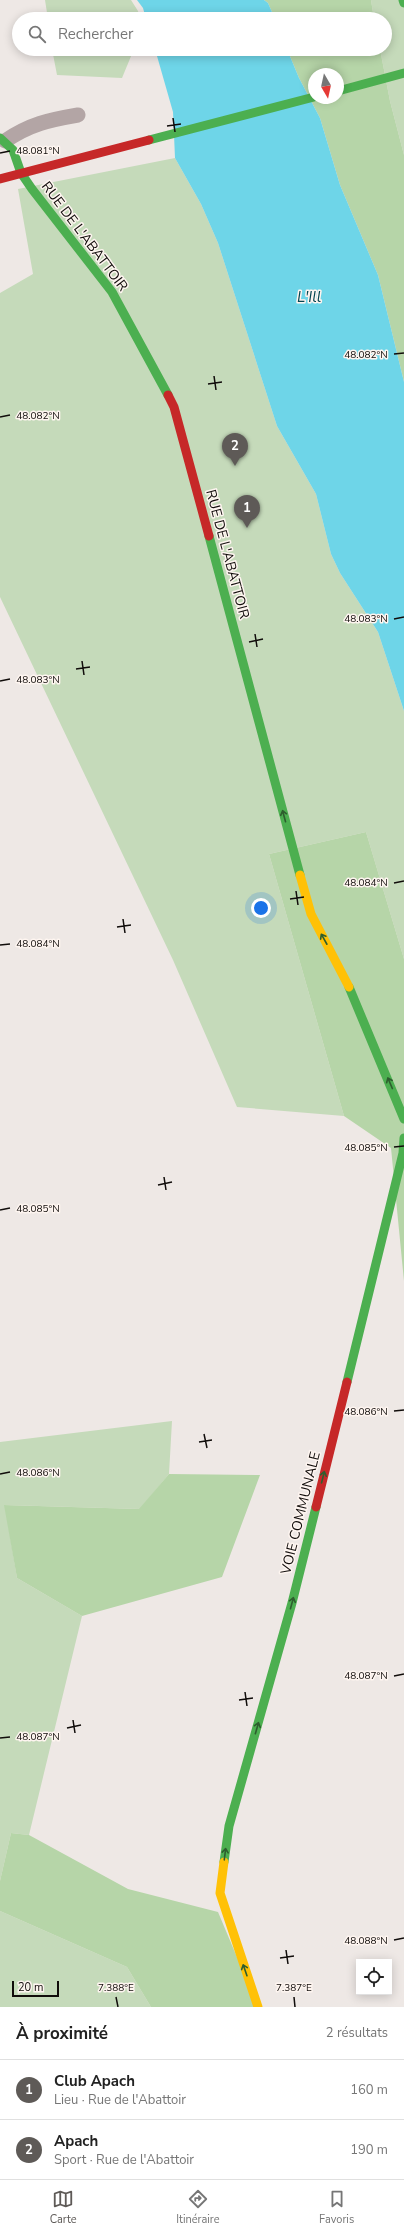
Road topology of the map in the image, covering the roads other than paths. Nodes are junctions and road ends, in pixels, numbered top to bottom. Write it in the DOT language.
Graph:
graph roads {
  1 [pos="403,0"];
  2 [pos="404,3"];
  3 [pos="400,74"];
  4 [pos="344,89"];
  5 [pos="308,99"];
  6 [pos="78,114"];
  7 [pos="3,140"];
  8 [pos="21,173"];
  9 [pos="0,179"];
  10 [pos="404,1119"];
  11 [pos="404,1138"];
  12 [pos="258,2007"];
  1 -- 2 [label="main road"];
  3 -- 4 [label="main road"];
  5 -- 8 [label="main road"];
  6 -- 7 [label="street"];
  7 -- 8 [label="main road, RUE DE L'ABATTOIR"];
  8 -- 9 [label="main road"];
  10 -- 8 [label="main road, RUE DE L'ABATTOIR, one-way"];
  12 -- 11 [label="main road, VOIE COMMUNALE, one-way"];
}
